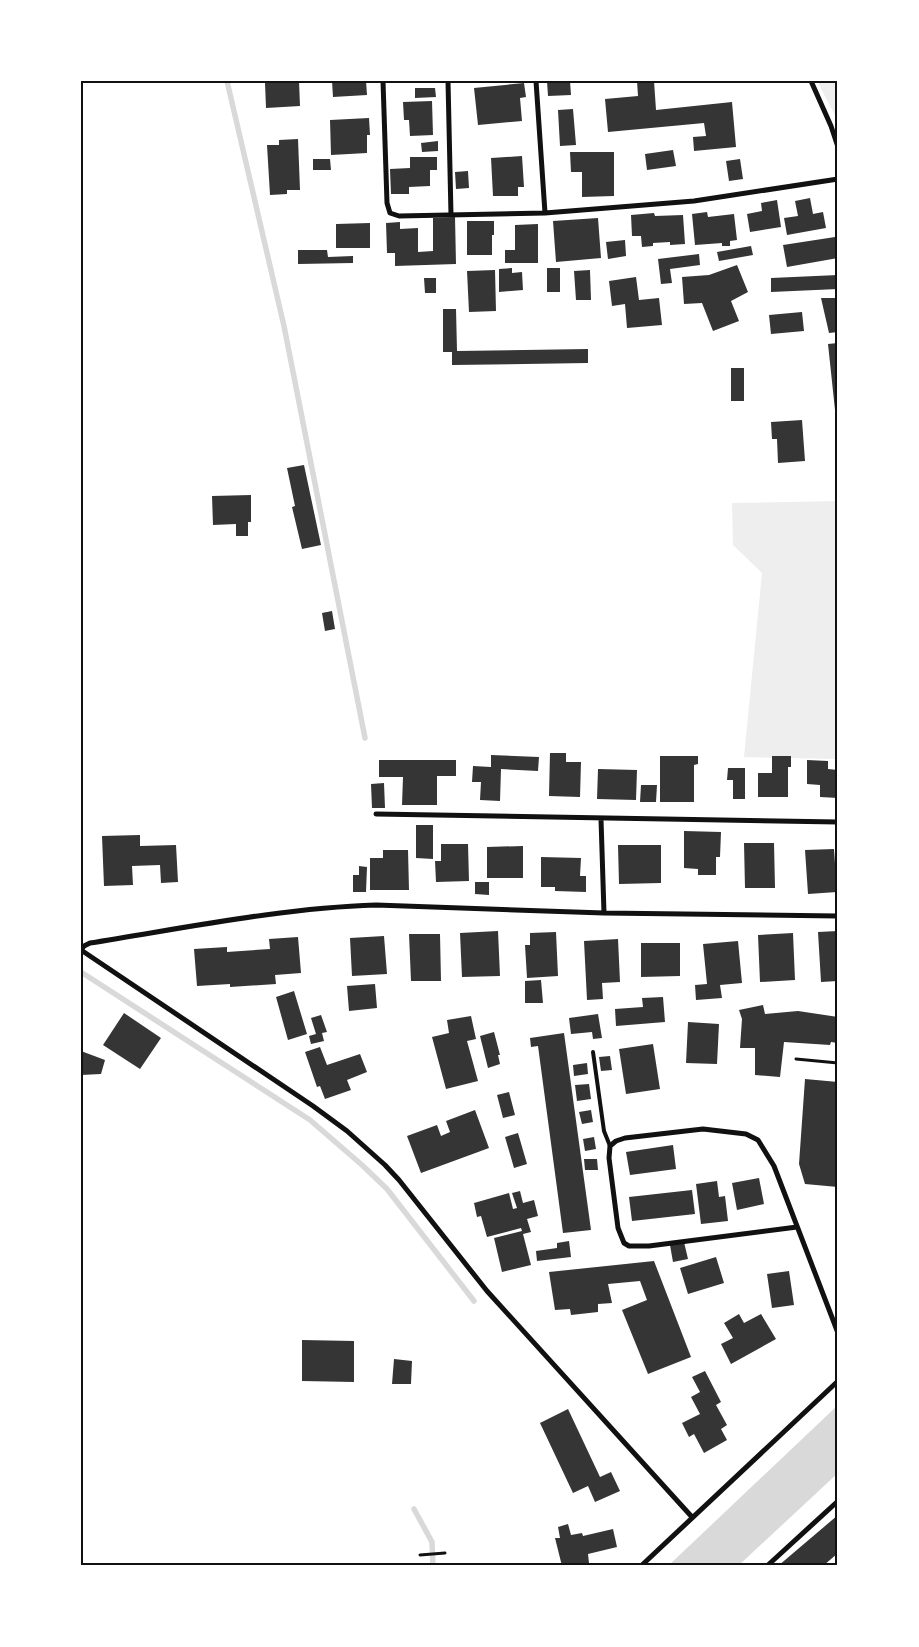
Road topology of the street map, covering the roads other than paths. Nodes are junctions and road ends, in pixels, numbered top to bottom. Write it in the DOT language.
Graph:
graph roads {
  1 [pos="383,81"];
  2 [pos="448,81"];
  3 [pos="536,81"];
  4 [pos="810,81"];
  5 [pos="838,147"];
  6 [pos="838,179"];
  7 [pos="545,213"];
  8 [pos="451,215"];
  9 [pos="376,814"];
  10 [pos="601,819"];
  11 [pos="838,822"];
  12 [pos="604,913"];
  13 [pos="838,916"];
  14 [pos="81,950"];
  15 [pos="593,1052"];
  16 [pos="610,1146"];
  17 [pos="796,1227"];
  18 [pos="838,1332"];
  19 [pos="838,1381"];
  20 [pos="838,1501"];
  21 [pos="692,1517"];
  22 [pos="641,1566"];
  23 [pos="767,1566"];
  1 -- 8 [label="street"];
  2 -- 8 [label="street"];
  3 -- 7 [label="street"];
  4 -- 5 [label="street"];
  6 -- 7 [label="street"];
  7 -- 8 [label="street"];
  9 -- 10 [label="street"];
  10 -- 11 [label="street"];
  10 -- 12 [label="street"];
  12 -- 13 [label="street"];
  12 -- 14 [label="street"];
  14 -- 21 [label="street"];
  15 -- 16 [label="lane"];
  16 -- 17 [label="street"];
  16 -- 17 [label="street"];
  17 -- 18 [label="street"];
  19 -- 21 [label="street"];
  20 -- 23 [label="street"];
  21 -- 22 [label="street"];
}
